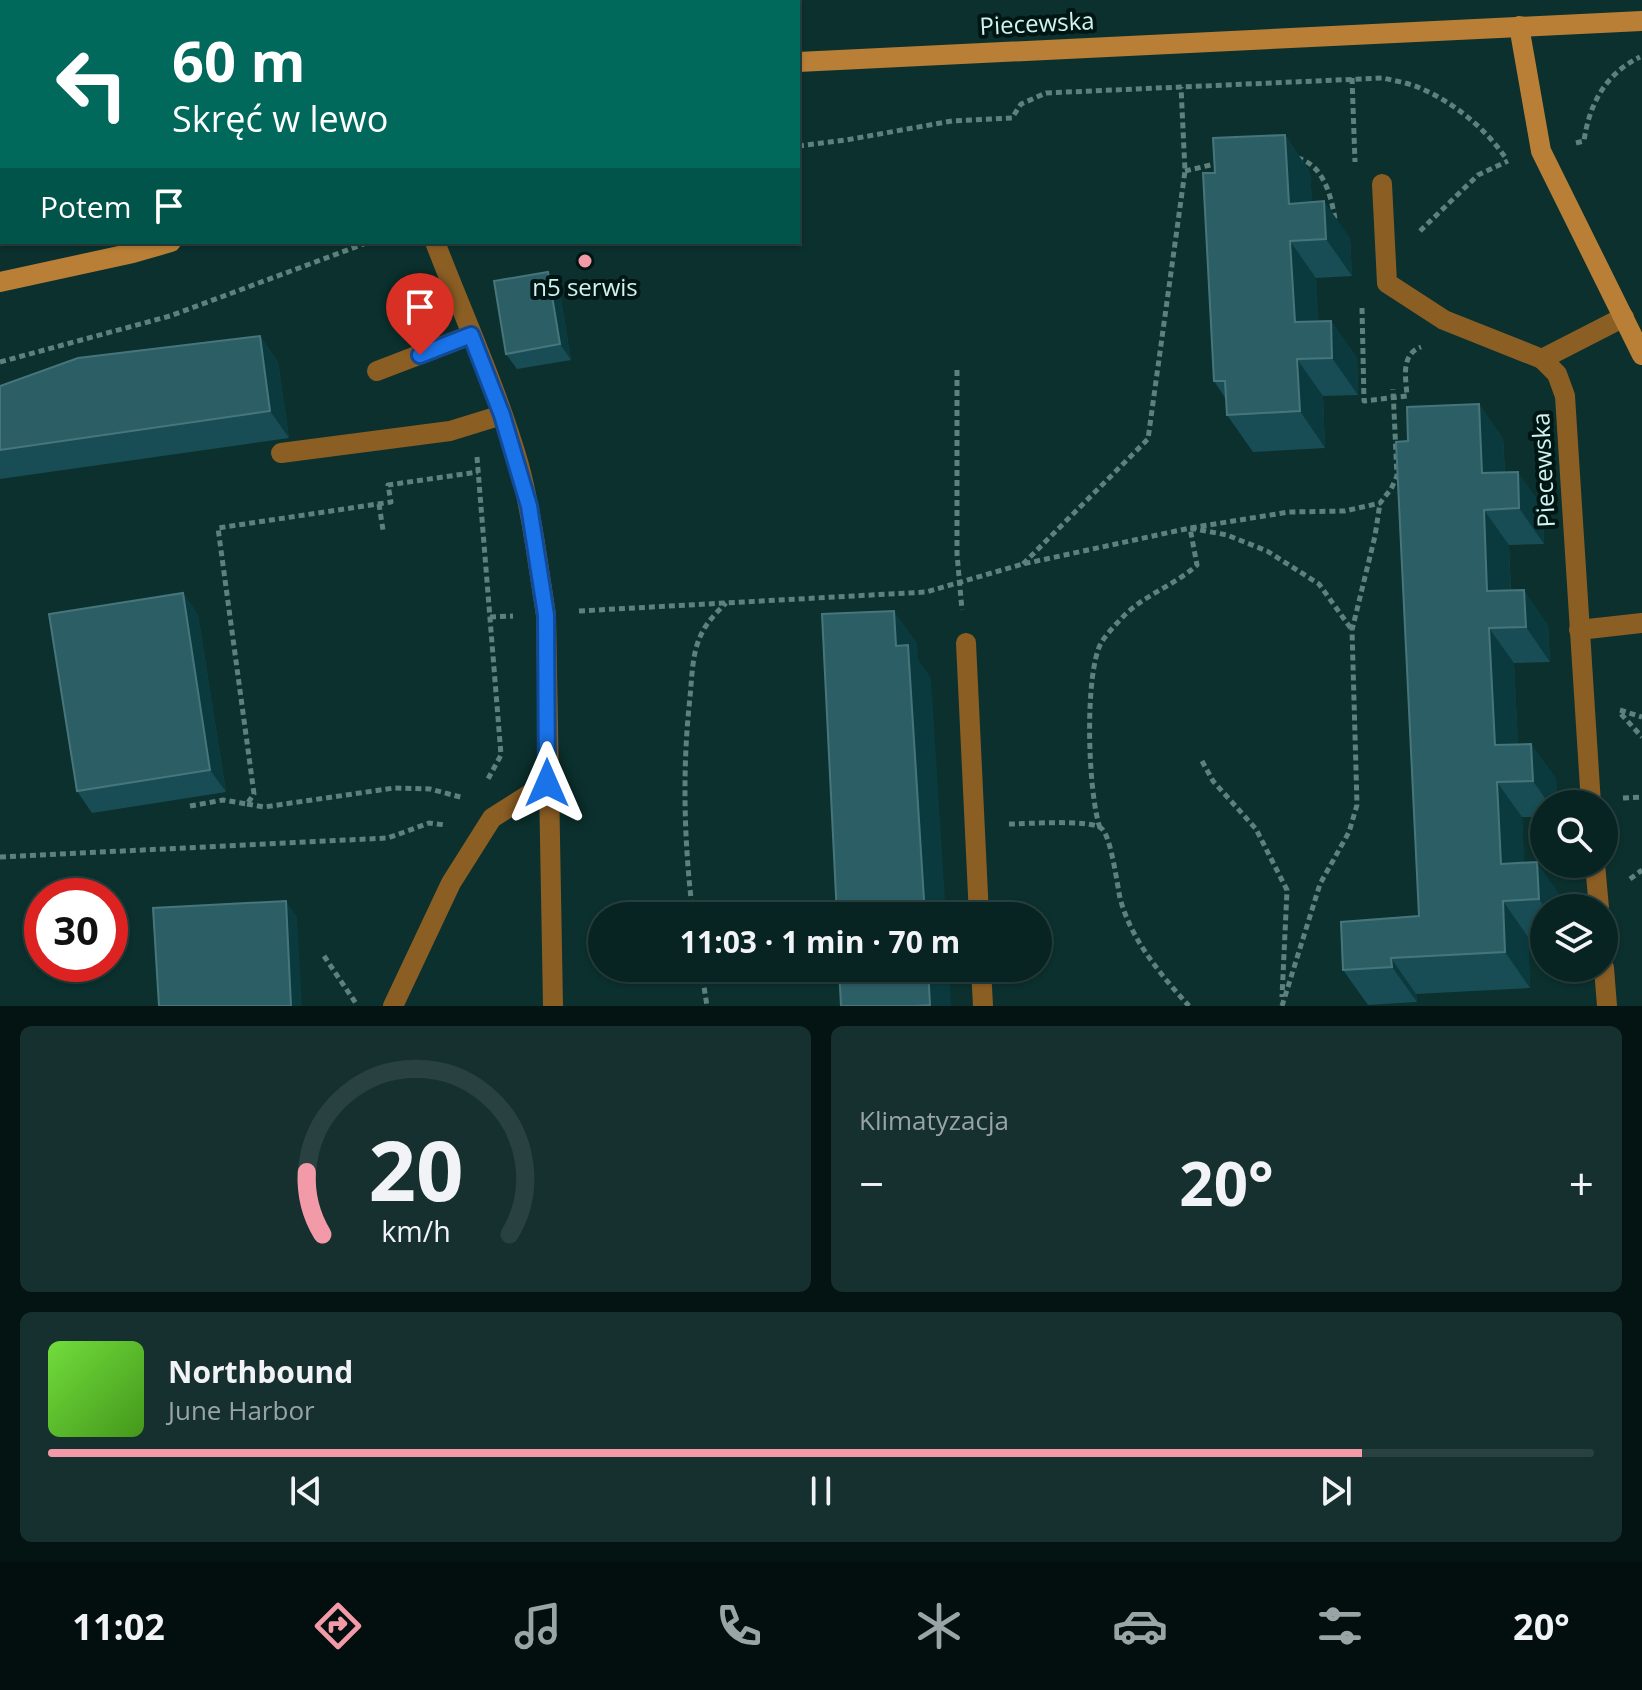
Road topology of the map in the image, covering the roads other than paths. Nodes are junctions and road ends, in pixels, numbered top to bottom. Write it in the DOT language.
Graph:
graph roads {
  1 [pos="1642,21"];
  2 [pos="1519,26"];
  3 [pos="800,62"];
  4 [pos="1382,184"];
  5 [pos="164,244"];
  6 [pos="436,244"];
  7 [pos="0,282"];
  8 [pos="1624,317"];
  9 [pos="471,335"];
  10 [pos="1642,355"];
  11 [pos="1542,359"];
  12 [pos="377,371"];
  13 [pos="502,415"];
  14 [pos="281,453"];
  15 [pos="1642,623"];
  16 [pos="1579,630"];
  17 [pos="966,643"];
  18 [pos="547,783"];
  19 [pos="1590,790"];
  20 [pos="978,902"];
  21 [pos="982,982"];
  22 [pos="1605,982"];
  23 [pos="393,1006"];
  24 [pos="553,1006"];
  25 [pos="983,1006"];
  26 [pos="1607,1006"];
  1 -- 2 [label="street, Piecewska"];
  2 -- 3 [label="street, Piecewska"];
  2 -- 8 [label="street"];
  4 -- 11 [label="street"];
  5 -- 7 [label="street"];
  6 -- 9 [label="street"];
  8 -- 10 [label="street"];
  8 -- 11 [label="street"];
  9 -- 12 [label="street"];
  9 -- 13 [label="street"];
  11 -- 16 [label="street, Piecewska"];
  13 -- 14 [label="street"];
  13 -- 18 [label="street"];
  15 -- 16 [label="street"];
  16 -- 19 [label="street, Piecewska"];
  17 -- 20 [label="street"];
  18 -- 23 [label="street"];
  18 -- 24 [label="street"];
  21 -- 25 [label="street"];
  22 -- 26 [label="street"];
}
